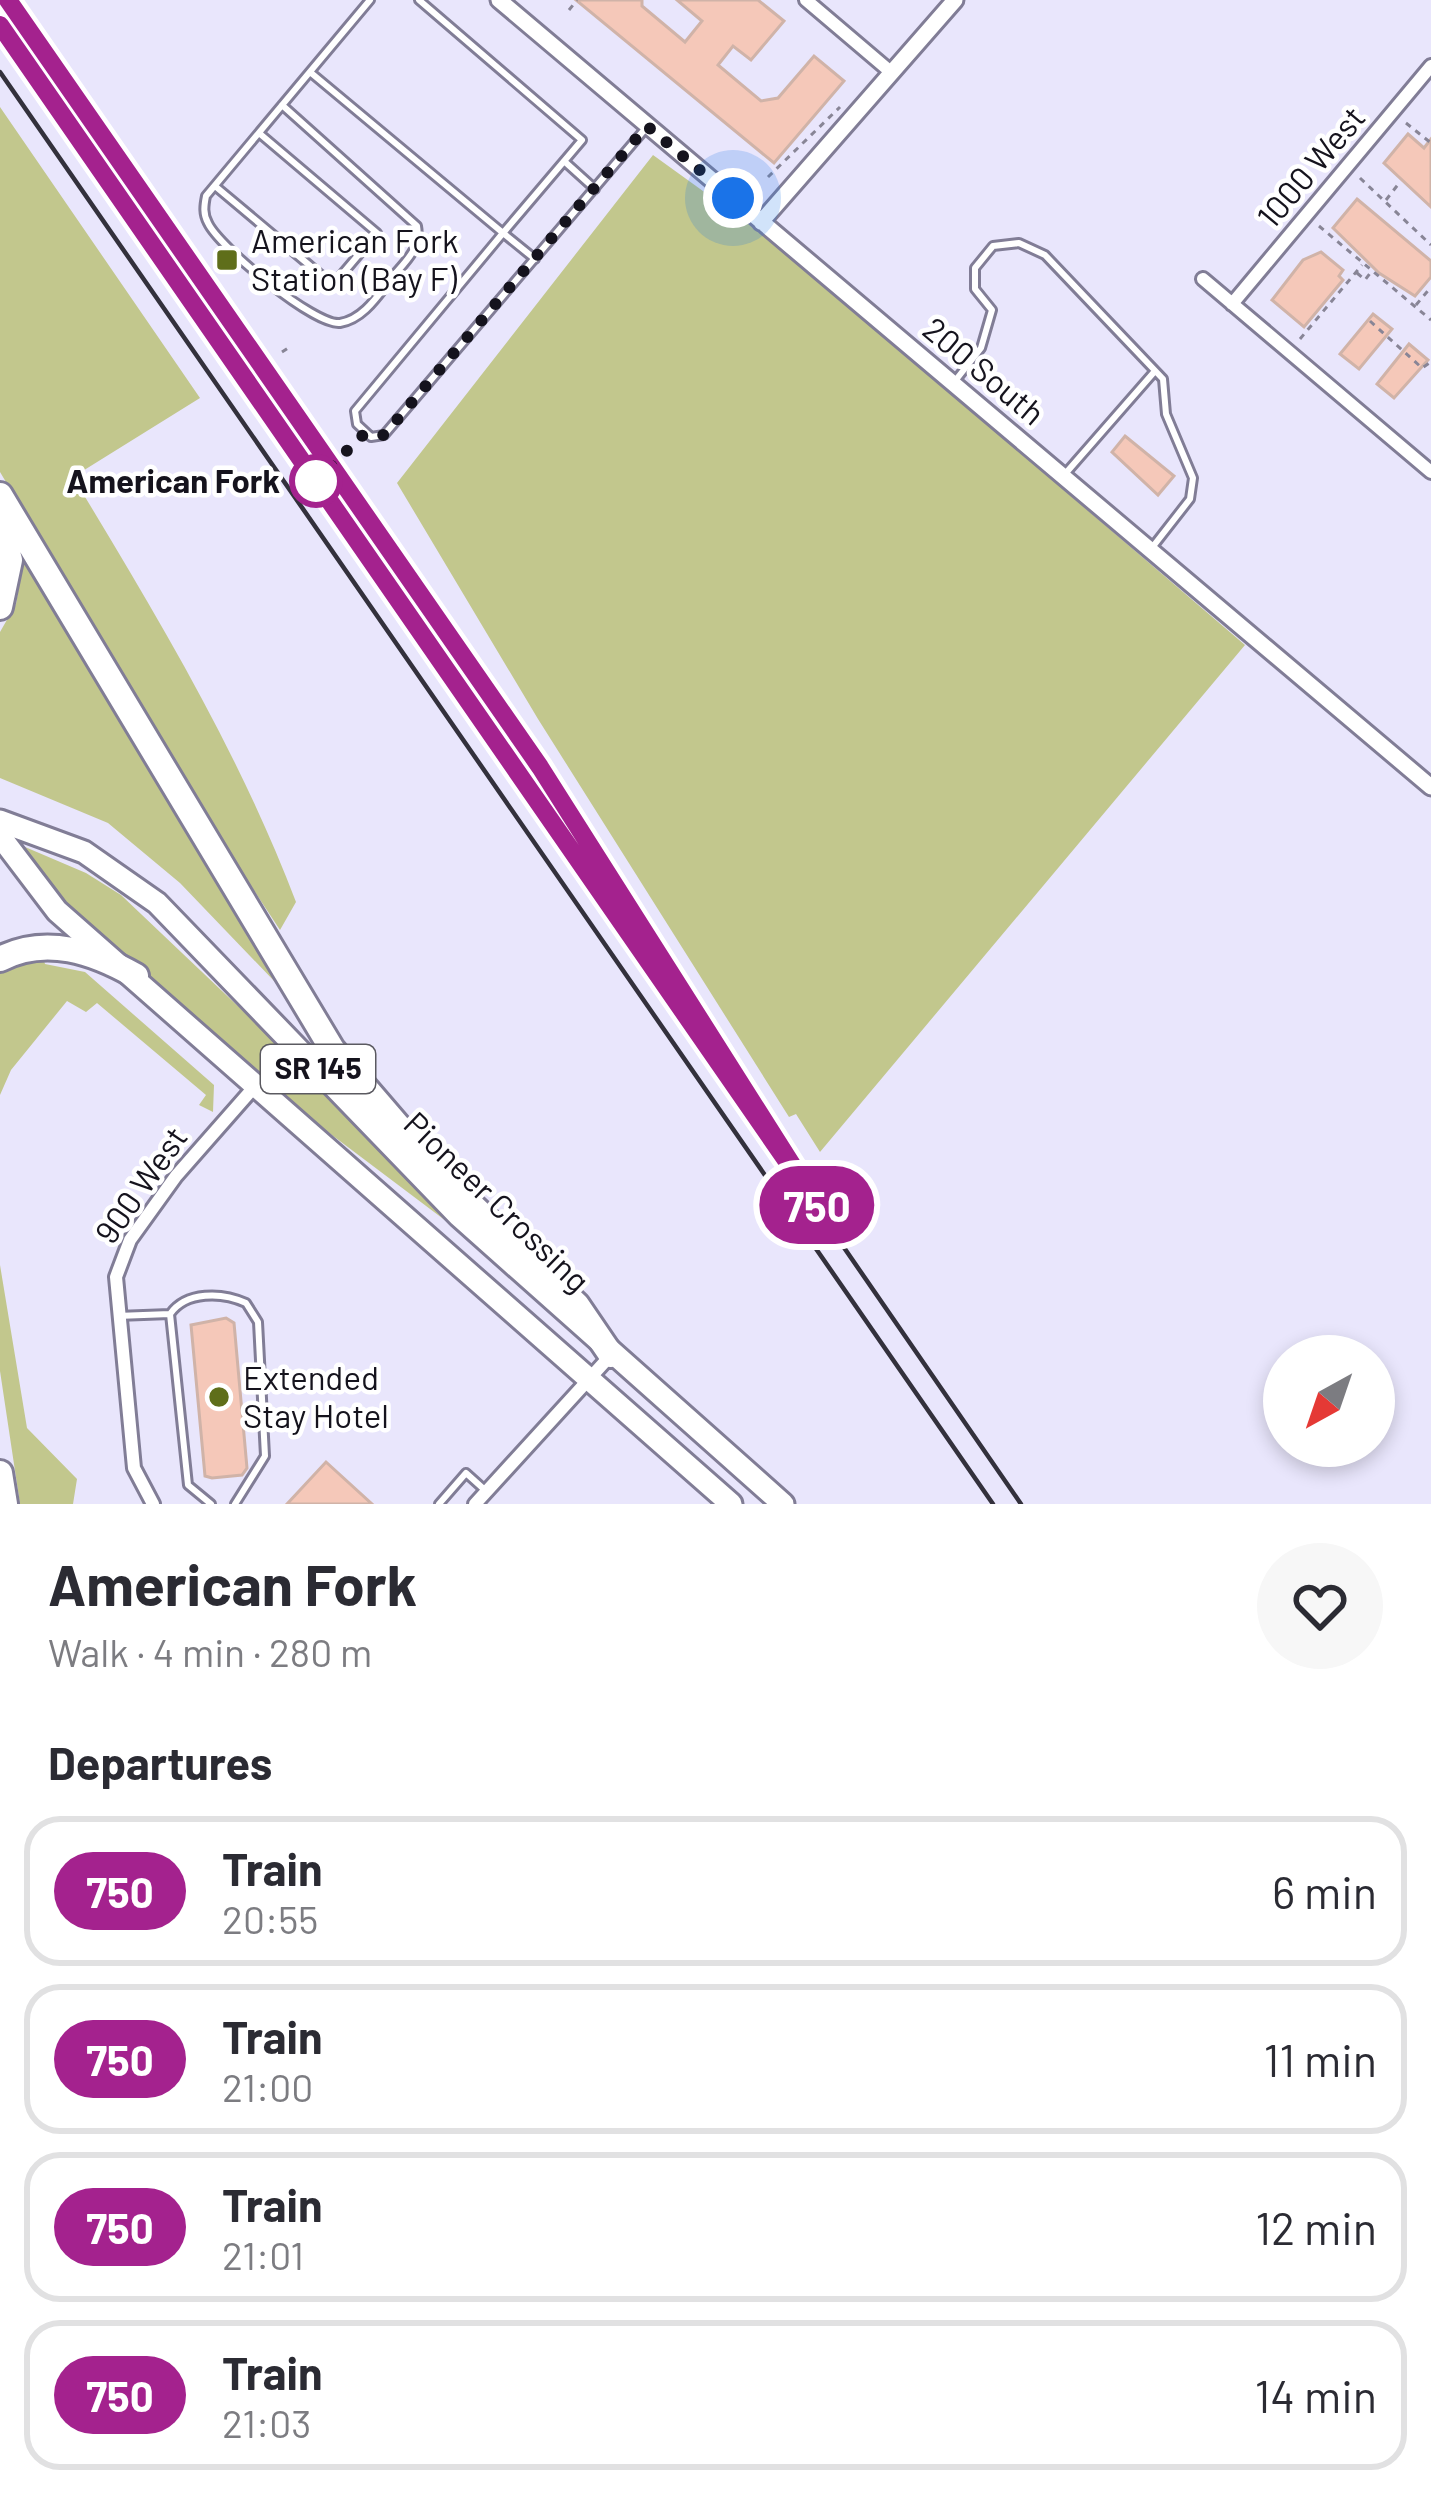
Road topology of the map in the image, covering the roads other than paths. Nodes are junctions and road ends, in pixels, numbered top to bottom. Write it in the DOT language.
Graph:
graph roads {
  1 [pos="370,0"];
  2 [pos="419,0"];
  3 [pos="499,0"];
  4 [pos="955,0"];
  5 [pos="813,2"];
  6 [pos="1431,66"];
  7 [pos="310,72"];
  8 [pos="892,74"];
  9 [pos="282,105"];
  10 [pos="647,126"];
  11 [pos="259,133"];
  12 [pos="564,161"];
  13 [pos="214,187"];
  14 [pos="596,189"];
  15 [pos="761,222"];
  16 [pos="503,233"];
  17 [pos="535,260"];
  18 [pos="1203,279"];
  19 [pos="1232,304"];
  20 [pos="1155,371"];
  21 [pos="953,384"];
  22 [pos="1431,472"];
  23 [pos="1063,477"];
  24 [pos="0,495"];
  25 [pos="0,522"];
  26 [pos="1150,549"];
  27 [pos="0,607"];
  28 [pos="1430,785"];
  29 [pos="0,821"];
  30 [pos="0,836"];
  31 [pos="0,959"];
  32 [pos="136,976"];
  33 [pos="257,1084"];
  34 [pos="170,1314"];
  35 [pos="118,1316"];
  36 [pos="611,1355"];
  37 [pos="589,1380"];
  38 [pos="0,1473"];
  39 [pos="491,1486"];
  40 [pos="5,1504"];
  41 [pos="153,1504"];
  42 [pos="211,1504"];
  43 [pos="235,1504"];
  44 [pos="439,1504"];
  45 [pos="475,1504"];
  46 [pos="731,1504"];
  47 [pos="783,1504"];
  1 -- 7 [label="lane"];
  2 -- 12 [label="lane"];
  3 -- 10 [label="street, 200 South"];
  4 -- 8 [label="street"];
  5 -- 8 [label="street"];
  6 -- 19 [label="street, 1000 West"];
  7 -- 9 [label="lane"];
  7 -- 16 [label="lane"];
  8 -- 15 [label="street"];
  9 -- 11 [label="lane"];
  9 -- 13 [label="lane"];
  10 -- 14 [label="lane"];
  10 -- 15 [label="street, 200 South"];
  11 -- 13 [label="lane"];
  11 -- 13 [label="lane"];
  12 -- 14 [label="lane"];
  12 -- 16 [label="lane"];
  14 -- 17 [label="lane"];
  15 -- 21 [label="street, 200 South"];
  16 -- 17 [label="lane"];
  16 -- 17 [label="lane"];
  18 -- 19 [label="street"];
  19 -- 22 [label="street"];
  20 -- 21 [label="lane"];
  20 -- 23 [label="lane"];
  20 -- 26 [label="lane"];
  21 -- 23 [label="street, 200 South"];
  23 -- 26 [label="street, 200 South"];
  24 -- 36 [label="highway"];
  25 -- 27 [label="highway"];
  26 -- 28 [label="street, 200 South"];
  29 -- 36 [label="highway, Pioneer Crossing / SR 145"];
  30 -- 32 [label="highway, Pioneer Crossing / SR 145"];
  31 -- 32 [label="highway"];
  32 -- 33 [label="highway, Pioneer Crossing / SR 145"];
  33 -- 35 [label="street, 900 West"];
  33 -- 37 [label="highway, Pioneer Crossing / SR 145"];
  34 -- 35 [label="lane"];
  34 -- 42 [label="lane"];
  34 -- 43 [label="lane"];
  35 -- 41 [label="street, 900 West"];
  36 -- 37 [label="street"];
  36 -- 47 [label="highway, Pioneer Crossing / SR 145"];
  37 -- 39 [label="street"];
  37 -- 46 [label="highway, Pioneer Crossing / SR 145"];
  38 -- 40 [label="highway"];
  39 -- 44 [label="lane"];
  39 -- 45 [label="street"];
}
